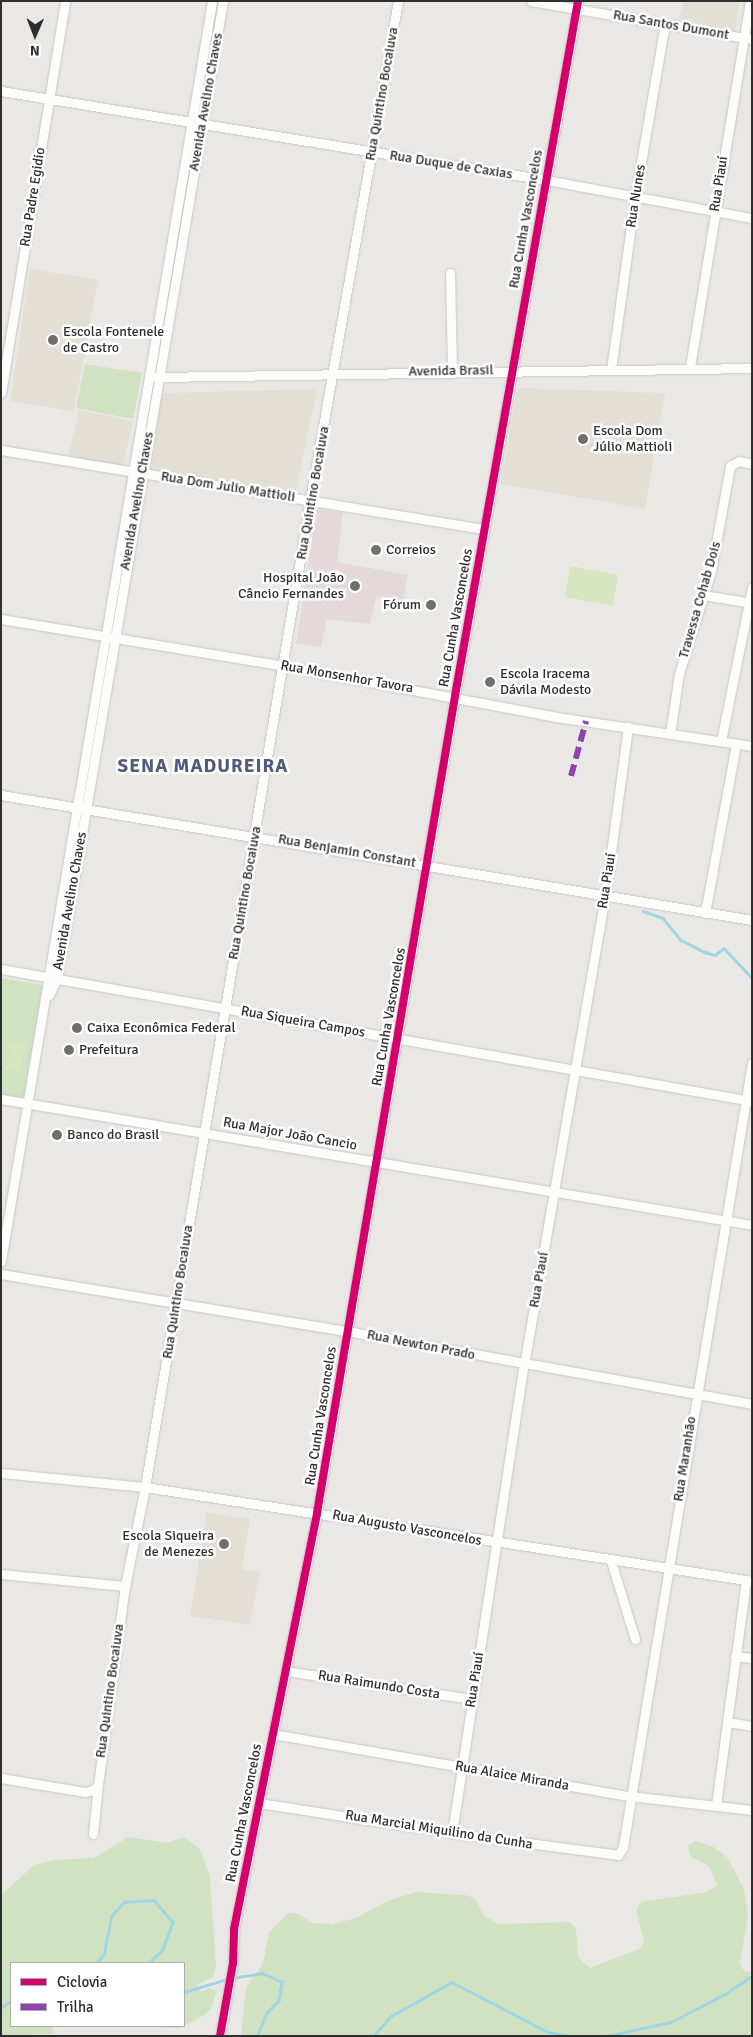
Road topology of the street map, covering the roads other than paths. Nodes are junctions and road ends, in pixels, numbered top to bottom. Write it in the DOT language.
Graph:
graph roads {
  1 [pos="65,1"];
  2 [pos="212,1"];
  3 [pos="223,1"];
  4 [pos="398,1"];
  5 [pos="531,1"];
  6 [pos="750,1"];
  7 [pos="578,5"];
  8 [pos="665,23"];
  9 [pos="748,38"];
  10 [pos="1,91"];
  11 [pos="49,97"];
  12 [pos="197,122"];
  13 [pos="371,152"];
  14 [pos="546,180"];
  15 [pos="635,197"];
  16 [pos="715,212"];
  17 [pos="752,218"];
  18 [pos="450,273"];
  19 [pos="690,367"];
  20 [pos="752,368"];
  21 [pos="611,370"];
  22 [pos="452,371"];
  23 [pos="512,371"];
  24 [pos="334,373"];
  25 [pos="154,377"];
  26 [pos="1,393"];
  27 [pos="1,450"];
  28 [pos="752,464"];
  29 [pos="132,473"];
  30 [pos="142,474"];
  31 [pos="310,500"];
  32 [pos="484,529"];
  33 [pos="752,587"];
  34 [pos="703,595"];
  35 [pos="750,603"];
  36 [pos="1,619"];
  37 [pos="109,638"];
  38 [pos="284,666"];
  39 [pos="455,696"];
  40 [pos="628,727"];
  41 [pos="670,734"];
  42 [pos="721,741"];
  43 [pos="736,744"];
  44 [pos="752,746"];
  45 [pos="1,795"];
  46 [pos="82,806"];
  47 [pos="256,835"];
  48 [pos="427,864"];
  49 [pos="605,897"];
  50 [pos="706,913"];
  51 [pos="752,920"];
  52 [pos="1,969"];
  53 [pos="53,977"];
  54 [pos="224,1007"];
  55 [pos="399,1039"];
  56 [pos="752,1063"];
  57 [pos="573,1069"];
  58 [pos="1,1098"];
  59 [pos="748,1100"];
  60 [pos="29,1103"];
  61 [pos="204,1132"];
  62 [pos="376,1163"];
  63 [pos="554,1191"];
  64 [pos="725,1221"];
  65 [pos="752,1225"];
  66 [pos="1,1261"];
  67 [pos="1,1274"];
  68 [pos="176,1304"];
  69 [pos="347,1331"];
  70 [pos="524,1365"];
  71 [pos="696,1393"];
  72 [pos="752,1404"];
  73 [pos="1,1473"];
  74 [pos="145,1487"];
  75 [pos="317,1513"];
  76 [pos="496,1544"];
  77 [pos="611,1561"];
  78 [pos="667,1569"];
  79 [pos="1,1574"];
  80 [pos="749,1580"];
  81 [pos="125,1586"];
  82 [pos="635,1638"];
  83 [pos="735,1656"];
  84 [pos="752,1658"];
  85 [pos="286,1671"];
  86 [pos="472,1699"];
  87 [pos="728,1722"];
  88 [pos="752,1726"];
  89 [pos="273,1734"];
  90 [pos="461,1767"];
  91 [pos="1,1778"];
  92 [pos="96,1788"];
  93 [pos="629,1796"];
  94 [pos="260,1803"];
  95 [pos="716,1805"];
  96 [pos="752,1810"];
  97 [pos="452,1833"];
  98 [pos="93,1834"];
  99 [pos="618,1855"];
  100 [pos="220,2036"];
  1 -- 11 [label="street, Rua Padre Egidio"];
  2 -- 12 [label="street, Avenida Avelino Chaves"];
  3 -- 12 [label="street, Avenida Avelino Chaves"];
  4 -- 13 [label="street, Rua Quintino Bocaiuva"];
  5 -- 7 [label="street, Rua Santos Dumont"];
  6 -- 9 [label="street, Rua Piauí"];
  7 -- 8 [label="street, Rua Santos Dumont"];
  7 -- 14 [label="street, Rua Cunha Vasconcelos"];
  8 -- 9 [label="street, Rua Santos Dumont"];
  8 -- 15 [label="street, Rua Nunes"];
  9 -- 16 [label="street, Rua Piauí"];
  10 -- 11 [label="street, Rua Duque de Caxias"];
  11 -- 12 [label="street, Rua Duque de Caxias"];
  11 -- 26 [label="street, Rua Padre Egidio"];
  12 -- 13 [label="street, Rua Duque de Caxias"];
  12 -- 25 [label="street, Avenida Avelino Chaves"];
  13 -- 14 [label="street, Rua Duque de Caxias"];
  13 -- 24 [label="street, Rua Quintino Bocaiuva"];
  14 -- 15 [label="street, Rua Duque de Caxias"];
  14 -- 23 [label="street, Rua Cunha Vasconcelos"];
  15 -- 16 [label="street, Rua Duque de Caxias"];
  15 -- 21 [label="street, Rua Nunes"];
  16 -- 17 [label="street, Rua Duque de Caxias"];
  16 -- 19 [label="street, Rua Piauí"];
  18 -- 22 [label="street"];
  19 -- 20 [label="street, Avenida Brasil"];
  19 -- 21 [label="street, Avenida Brasil"];
  21 -- 23 [label="street, Avenida Brasil"];
  22 -- 23 [label="street, Avenida Brasil"];
  22 -- 24 [label="street, Avenida Brasil"];
  23 -- 32 [label="street, Rua Cunha Vasconcelos"];
  24 -- 25 [label="street, Avenida Brasil"];
  24 -- 31 [label="street, Rua Quintino Bocaiuva"];
  25 -- 29 [label="street, Avenida Avelino Chaves"];
  25 -- 30 [label="street, Avenida Avelino Chaves"];
  27 -- 29 [label="street, Rua Dom Julio Mattioli"];
  28 -- 34 [label="street, Travessa Cohab Dois"];
  29 -- 30 [label="street, Rua Dom Julio Mattioli"];
  29 -- 37 [label="street, Avenida Avelino Chaves"];
  30 -- 31 [label="street, Rua Dom Julio Mattioli"];
  30 -- 37 [label="street, Avenida Avelino Chaves"];
  31 -- 32 [label="street, Rua Dom Julio Mattioli"];
  31 -- 38 [label="street, Rua Quintino Bocaiuva"];
  32 -- 39 [label="street, Rua Cunha Vasconcelos"];
  33 -- 35 [label="street"];
  34 -- 35 [label="street"];
  34 -- 41 [label="street, Travessa Cohab Dois"];
  35 -- 42 [label="street"];
  36 -- 37 [label="street, Rua Monsenhor Tavora"];
  37 -- 38 [label="street, Rua Monsenhor Tavora"];
  37 -- 46 [label="street, Avenida Avelino Chaves"];
  38 -- 39 [label="street, Rua Monsenhor Tavora"];
  38 -- 47 [label="street, Rua Quintino Bocaiuva"];
  39 -- 40 [label="street, Rua Monsenhor Tavora"];
  39 -- 48 [label="street, Rua Cunha Vasconcelos"];
  40 -- 41 [label="street, Rua Monsenhor Tavora"];
  40 -- 49 [label="street, Rua Piauí"];
  41 -- 42 [label="street, Rua Monsenhor Tavora"];
  42 -- 43 [label="street, Rua Monsenhor Tavora"];
  43 -- 44 [label="street, Rua Monsenhor Tavora"];
  43 -- 50 [label="street"];
  45 -- 46 [label="street, Rua Benjamin Constant"];
  46 -- 47 [label="street, Rua Benjamin Constant"];
  46 -- 53 [label="street, Avenida Avelino Chaves"];
  47 -- 48 [label="street, Rua Benjamin Constant"];
  47 -- 54 [label="street, Rua Quintino Bocaiuva"];
  48 -- 49 [label="street, Rua Benjamin Constant"];
  48 -- 55 [label="street, Rua Cunha Vasconcelos"];
  49 -- 50 [label="street, Rua Benjamin Constant"];
  49 -- 57 [label="street, Rua Piauí"];
  50 -- 51 [label="street, Rua Benjamin Constant"];
  52 -- 53 [label="street, Rua Siqueira Campos"];
  53 -- 54 [label="street, Rua Siqueira Campos"];
  53 -- 60 [label="street, Avenida Avelino Chaves"];
  54 -- 55 [label="street, Rua Siqueira Campos"];
  54 -- 61 [label="street, Rua Quintino Bocaiuva"];
  55 -- 57 [label="street, Rua Siqueira Campos"];
  55 -- 62 [label="street, Rua Cunha Vasconcelos"];
  56 -- 59 [label="street, Rua Maranhão"];
  57 -- 59 [label="street, Rua Siqueira Campos"];
  57 -- 63 [label="street, Rua Piauí"];
  58 -- 60 [label="street, Rua Major João Cancio"];
  59 -- 64 [label="street, Rua Maranhão"];
  60 -- 61 [label="street, Rua Major João Cancio"];
  60 -- 66 [label="street, Avenida Avelino Chaves"];
  61 -- 62 [label="street, Rua Major João Cancio"];
  61 -- 68 [label="street, Rua Quintino Bocaiuva"];
  62 -- 63 [label="street, Rua Major João Cancio"];
  62 -- 69 [label="street, Rua Cunha Vasconcelos"];
  63 -- 64 [label="street, Rua Major João Cancio"];
  63 -- 70 [label="street, Rua Piauí"];
  64 -- 65 [label="street, Rua Major João Cancio"];
  64 -- 71 [label="street, Rua Maranhão"];
  67 -- 68 [label="street, Rua Newton Prado"];
  68 -- 69 [label="street, Rua Newton Prado"];
  68 -- 74 [label="street, Rua Quintino Bocaiuva"];
  69 -- 70 [label="street, Rua Newton Prado"];
  69 -- 75 [label="street, Rua Cunha Vasconcelos"];
  70 -- 71 [label="street, Rua Newton Prado"];
  70 -- 76 [label="street, Rua Piauí"];
  71 -- 72 [label="street, Rua Newton Prado"];
  71 -- 78 [label="street, Rua Maranhão"];
  73 -- 74 [label="street, Rua Augusto Vasconcelos"];
  74 -- 75 [label="street, Rua Augusto Vasconcelos"];
  74 -- 81 [label="street, Rua Quintino Bocaiuva"];
  75 -- 76 [label="street, Rua Augusto Vasconcelos"];
  75 -- 85 [label="street, Rua Cunha Vasconcelos"];
  76 -- 77 [label="street, Rua Augusto Vasconcelos"];
  76 -- 86 [label="street, Rua Piauí"];
  77 -- 78 [label="street, Rua Augusto Vasconcelos"];
  77 -- 82 [label="street"];
  78 -- 80 [label="street, Rua Augusto Vasconcelos"];
  78 -- 93 [label="street, Rua Maranhão"];
  79 -- 81 [label="street"];
  80 -- 83 [label="street"];
  81 -- 92 [label="street, Rua Quintino Bocaiuva"];
  83 -- 84 [label="street"];
  83 -- 87 [label="street"];
  85 -- 86 [label="street, Rua Raimundo Costa"];
  85 -- 89 [label="street, Rua Cunha Vasconcelos"];
  86 -- 90 [label="street, Rua Piauí"];
  87 -- 88 [label="street"];
  87 -- 95 [label="street"];
  89 -- 90 [label="street, Rua Alaice Miranda"];
  89 -- 94 [label="street, Rua Cunha Vasconcelos"];
  90 -- 93 [label="street, Rua Alaice Miranda"];
  90 -- 97 [label="street, Rua Piauí"];
  91 -- 92 [label="street"];
  92 -- 98 [label="street, Rua Quintino Bocaiuva"];
  93 -- 95 [label="street, Rua Alaice Miranda"];
  93 -- 99 [label="street, Rua Maranhão"];
  94 -- 97 [label="street, Rua Marcial Miquilino da Cunha"];
  94 -- 100 [label="street, Rua Cunha Vasconcelos"];
  95 -- 96 [label="street, Rua Alaice Miranda"];
  97 -- 99 [label="street, Rua Marcial Miquilino da Cunha"];
}
